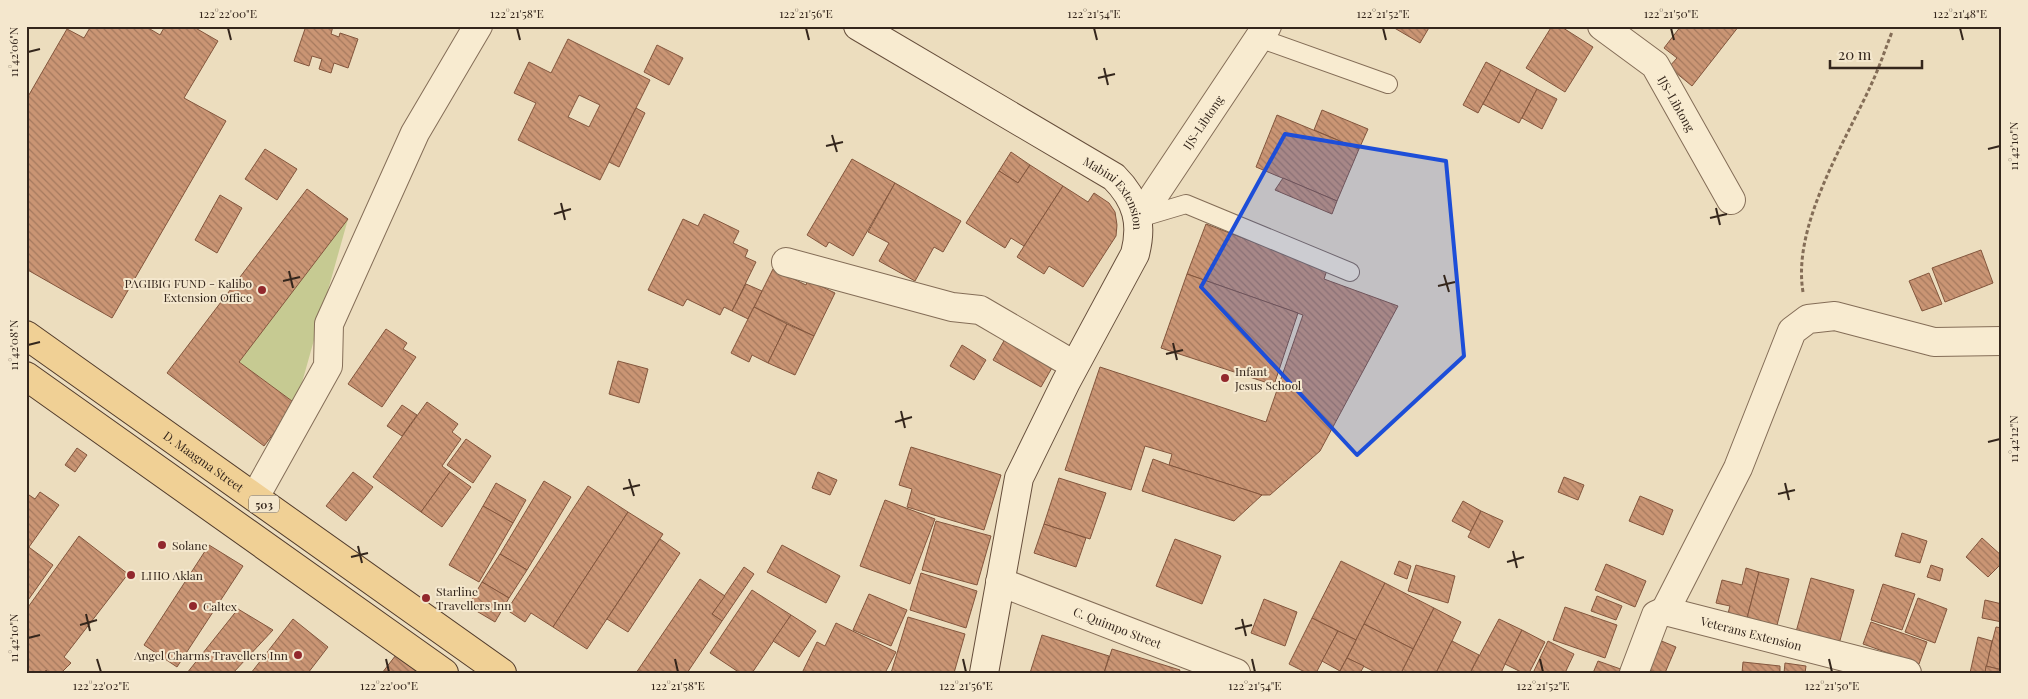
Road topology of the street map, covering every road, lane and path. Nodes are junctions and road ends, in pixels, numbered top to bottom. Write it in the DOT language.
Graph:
graph roads {
  1 [pos="478,26"];
  2 [pos="858,26"];
  3 [pos="1602,26"];
  4 [pos="1263,32"];
  5 [pos="1892,32"];
  6 [pos="1388,84"];
  7 [pos="1731,200"];
  8 [pos="1139,218"];
  9 [pos="786,262"];
  10 [pos="1350,272"];
  11 [pos="1808,319"];
  12 [pos="26,335"];
  13 [pos="2002,341"];
  14 [pos="1074,365"];
  15 [pos="26,376"];
  16 [pos="255,497"];
  17 [pos="1000,582"];
  18 [pos="1665,611"];
  19 [pos="444,673"];
  20 [pos="502,673"];
  21 [pos="984,673"];
  22 [pos="1236,673"];
  23 [pos="1634,673"];
  24 [pos="1907,673"];
  1 -- 16 [label="street"];
  2 -- 8 [label="street, Mabini Extension"];
  3 -- 7 [label="street, IJS-Libtong"];
  4 -- 6 [label="lane"];
  4 -- 8 [label="street, IJS-Libtong"];
  5 -- 11 [label="path"];
  8 -- 10 [label="lane"];
  8 -- 14 [label="street, Mabini Extension"];
  9 -- 14 [label="street"];
  11 -- 13 [label="street"];
  11 -- 18 [label="street"];
  12 -- 16 [label="main road, D. Maagma Street / 503"];
  14 -- 17 [label="street, Mabini Extension"];
  15 -- 19 [label="main road, 503"];
  16 -- 20 [label="main road, D. Maagma Street / 503"];
  17 -- 21 [label="street, Mabini Extension"];
  17 -- 22 [label="street, C. Quimpo Street"];
  18 -- 23 [label="street"];
  18 -- 24 [label="street, Veterans Extension"];
}
